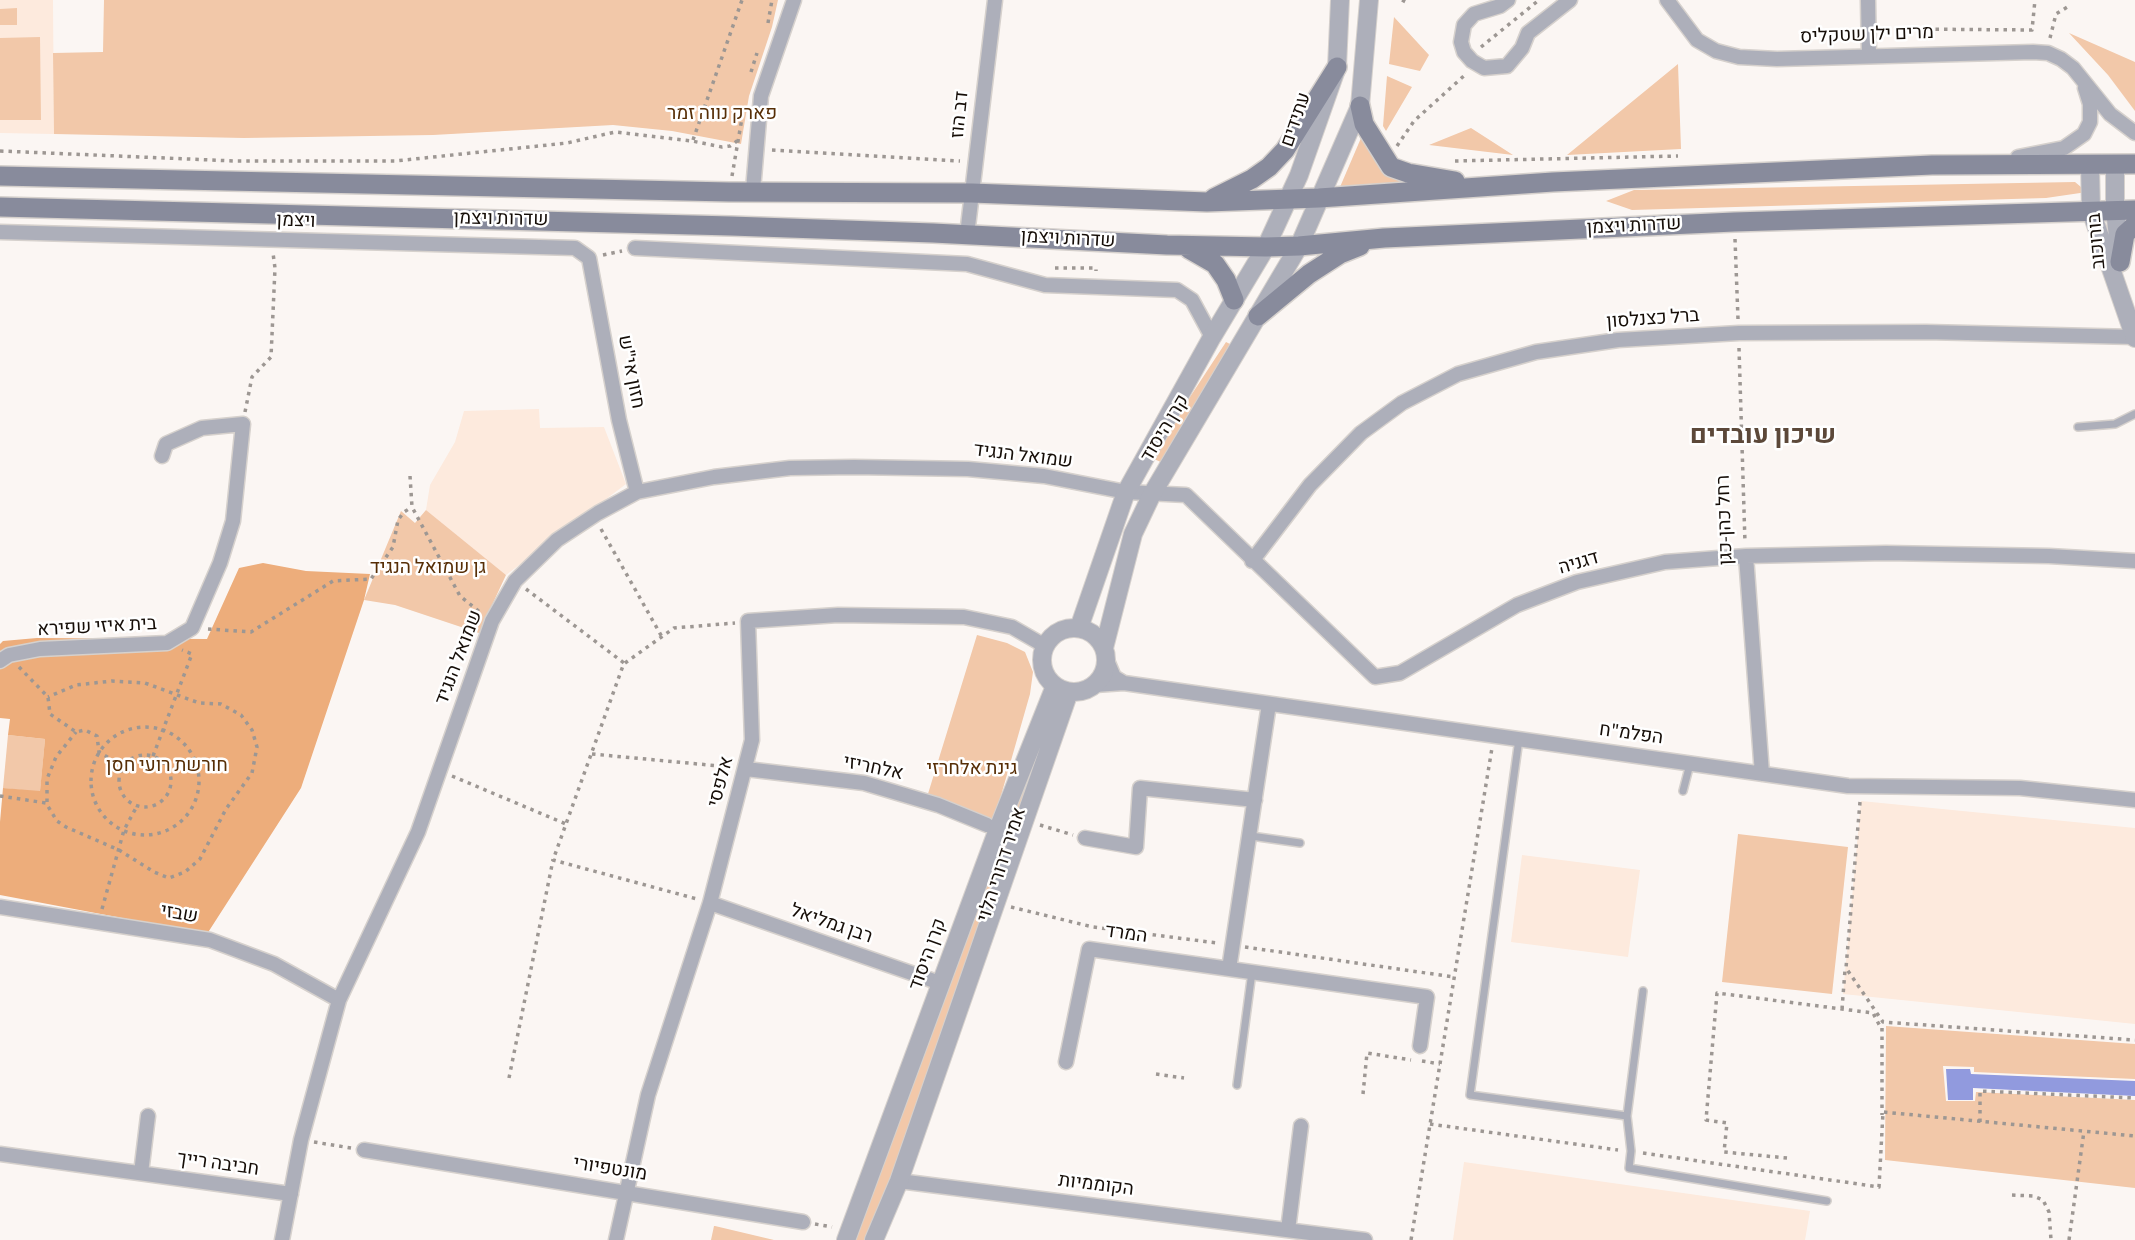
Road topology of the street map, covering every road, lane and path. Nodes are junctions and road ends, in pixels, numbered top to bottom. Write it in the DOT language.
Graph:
graph roads {
  1 [pos="742,0"];
  2 [pos="794,0"];
  3 [pos="995,0"];
  4 [pos="1340,0"];
  5 [pos="1370,0"];
  6 [pos="1508,0"];
  7 [pos="1539,0"];
  8 [pos="1570,0"];
  9 [pos="1667,0"];
  10 [pos="1868,0"];
  11 [pos="2035,0"];
  12 [pos="2069,6"];
  13 [pos="2049,44"];
  14 [pos="1907,54"];
  15 [pos="1869,55"];
  16 [pos="1468,57"];
  17 [pos="1337,67"];
  18 [pos="2082,80"];
  19 [pos="1360,106"];
  20 [pos="2135,133"];
  21 [pos="692,141"];
  22 [pos="737,141"];
  23 [pos="756,149"];
  24 [pos="0,151"];
  25 [pos="975,162"];
  26 [pos="1963,164"];
  27 [pos="2090,164"];
  28 [pos="2125,164"];
  29 [pos="0,176"];
  30 [pos="1487,187"];
  31 [pos="753,190"];
  32 [pos="972,193"];
  33 [pos="1287,198"];
  34 [pos="1319,198"];
  35 [pos="1207,202"];
  36 [pos="0,207"];
  37 [pos="2115,210"];
  38 [pos="2135,210"];
  39 [pos="2091,211"];
  40 [pos="1734,222"];
  41 [pos="2135,225"];
  42 [pos="0,232"];
  43 [pos="967,235"];
  44 [pos="1384,238"];
  45 [pos="271,240"];
  46 [pos="1167,245"];
  47 [pos="1299,246"];
  48 [pos="1266,247"];
  49 [pos="635,248"];
  50 [pos="589,258"];
  51 [pos="2120,262"];
  52 [pos="1234,300"];
  53 [pos="2126,313"];
  54 [pos="1258,316"];
  55 [pos="1739,334"];
  56 [pos="1212,337"];
  57 [pos="2135,337"];
  58 [pos="2135,414"];
  59 [pos="243,424"];
  60 [pos="2078,427"];
  61 [pos="163,457"];
  62 [pos="410,476"];
  63 [pos="637,492"];
  64 [pos="1126,492"];
  65 [pos="1152,494"];
  66 [pos="412,507"];
  67 [pos="594,515"];
  68 [pos="1746,556"];
  69 [pos="1252,561"];
  70 [pos="2135,561"];
  71 [pos="515,581"];
  72 [pos="492,621"];
  73 [pos="748,621"];
  74 [pos="192,628"];
  75 [pos="1079,628"];
  76 [pos="662,637"];
  77 [pos="167,643"];
  78 [pos="1045,646"];
  79 [pos="1105,653"];
  80 [pos="0,661"];
  81 [pos="624,663"];
  82 [pos="1124,683"];
  83 [pos="34,684"];
  84 [pos="1095,685"];
  85 [pos="1062,689"];
  86 [pos="178,695"];
  87 [pos="48,697"];
  88 [pos="1269,704"];
  89 [pos="163,731"];
  90 [pos="76,732"];
  91 [pos="1493,735"];
  92 [pos="1519,739"];
  93 [pos="99,752"];
  94 [pos="592,754"];
  95 [pos="153,756"];
  96 [pos="1690,763"];
  97 [pos="124,767"];
  98 [pos="746,769"];
  99 [pos="439,771"];
  100 [pos="1762,774"];
  101 [pos="1861,786"];
  102 [pos="1683,790"];
  103 [pos="0,796"];
  104 [pos="1255,800"];
  105 [pos="2135,800"];
  106 [pos="47,803"];
  107 [pos="137,806"];
  108 [pos="1023,821"];
  109 [pos="566,824"];
  110 [pos="987,825"];
  111 [pos="124,830"];
  112 [pos="1251,836"];
  113 [pos="1085,838"];
  114 [pos="1300,843"];
  115 [pos="119,850"];
  116 [pos="553,860"];
  117 [pos="709,903"];
  118 [pos="995,905"];
  119 [pos="0,907"];
  120 [pos="98,922"];
  121 [pos="1233,945"];
  122 [pos="1846,968"];
  123 [pos="1229,969"];
  124 [pos="1252,972"];
  125 [pos="1454,977"];
  126 [pos="940,984"];
  127 [pos="1643,991"];
  128 [pos="339,1000"];
  129 [pos="1842,1009"];
  130 [pos="1883,1022"];
  131 [pos="1882,1030"];
  132 [pos="2135,1040"];
  133 [pos="1420,1046"];
  134 [pos="1066,1062"];
  135 [pos="1440,1064"];
  136 [pos="1156,1074"];
  137 [pos="509,1078"];
  138 [pos="1184,1078"];
  139 [pos="1237,1085"];
  140 [pos="1363,1094"];
  141 [pos="2135,1098"];
  142 [pos="148,1116"];
  143 [pos="1627,1116"];
  144 [pos="1882,1119"];
  145 [pos="1980,1122"];
  146 [pos="1430,1124"];
  147 [pos="1301,1126"];
  148 [pos="2084,1131"];
  149 [pos="2135,1136"];
  150 [pos="301,1140"];
  151 [pos="364,1150"];
  152 [pos="1631,1151"];
  153 [pos="0,1154"];
  154 [pos="1787,1158"];
  155 [pos="141,1173"];
  156 [pos="899,1181"];
  157 [pos="626,1192"];
  158 [pos="291,1194"];
  159 [pos="2012,1195"];
  160 [pos="1827,1201"];
  161 [pos="803,1222"];
  162 [pos="1288,1230"];
  163 [pos="848,1235"];
  164 [pos="282,1240"];
  165 [pos="616,1240"];
  166 [pos="874,1240"];
  167 [pos="1365,1240"];
  168 [pos="1411,1240"];
  169 [pos="2051,1240"];
  170 [pos="2070,1240"];
  1 -- 21 [label="path"];
  2 -- 23 [label="street"];
  3 -- 25 [label="street, דב הוז"];
  4 -- 17 [label="street, עתידים"];
  5 -- 19 [label="street"];
  6 -- 16 [label="street"];
  7 -- 16 [label="path"];
  8 -- 16 [label="street"];
  9 -- 15 [label="street, מרים ילן שטקליס"];
  10 -- 15 [label="street"];
  11 -- 14 [label="path"];
  12 -- 13 [label="path"];
  14 -- 15 [label="street, מרים ילן שטקליס"];
  14 -- 18 [label="street, מרים ילן שטקליס"];
  17 -- 33 [label="street, עתידים"];
  17 -- 35 [label="main road"];
  18 -- 20 [label="street, מרים ילן שטקליס"];
  18 -- 26 [label="street"];
  19 -- 30 [label="main road"];
  19 -- 34 [label="street"];
  21 -- 22 [label="path"];
  21 -- 24 [label="path"];
  23 -- 25 [label="path"];
  23 -- 31 [label="street"];
  25 -- 32 [label="street, דב הוז"];
  26 -- 27 [label="main road, שדרות ויצמן"];
  26 -- 30 [label="main road, שדרות ויצמן"];
  27 -- 28 [label="main road, שדרות ויצמן"];
  27 -- 39 [label="street, בורוכוב"];
  28 -- 37 [label="street, בורוכוב"];
  29 -- 31 [label="main road, שדרות ויצמן"];
  30 -- 34 [label="main road, שדרות ויצמן"];
  31 -- 32 [label="main road, שדרות ויצמן"];
  32 -- 35 [label="main road, שדרות ויצמן"];
  32 -- 43 [label="street, דב הוז"];
  33 -- 34 [label="main road, שדרות ויצמן"];
  33 -- 35 [label="main road, שדרות ויצמן"];
  33 -- 48 [label="street, עתידים"];
  34 -- 47 [label="street"];
  36 -- 43 [label="main road, שדרות ויצמן"];
  37 -- 38 [label="main road, שדרות ויצמן"];
  37 -- 39 [label="main road, שדרות ויצמן"];
  37 -- 51 [label="street, בורוכוב"];
  39 -- 40 [label="main road, שדרות ויצמן"];
  39 -- 53 [label="street, בורוכוב"];
  40 -- 44 [label="main road, שדרות ויצמן"];
  40 -- 55 [label="path, רחל כהן-כגן"];
  41 -- 51 [label="main road"];
  42 -- 45 [label="street, ויצמן"];
  43 -- 46 [label="main road, שדרות ויצמן"];
  44 -- 47 [label="main road, שדרות ויצמן"];
  44 -- 54 [label="main road"];
  45 -- 50 [label="street, ויצמן"];
  45 -- 59 [label="path"];
  46 -- 48 [label="main road, שדרות ויצמן"];
  46 -- 52 [label="main road"];
  47 -- 48 [label="main road, שדרות ויצמן"];
  47 -- 54 [label="street, קרן היסוד"];
  48 -- 52 [label="street, קרן היסוד"];
  49 -- 50 [label="path"];
  49 -- 56 [label="street"];
  50 -- 63 [label="street, חזון אי\"ש"];
  51 -- 53 [label="street, בורוכוב"];
  52 -- 56 [label="street, קרן היסוד"];
  53 -- 57 [label="street, בורוכוב"];
  54 -- 65 [label="street, קרן היסוד"];
  55 -- 57 [label="street, ברל כצנלסון"];
  55 -- 68 [label="path, רחל כהן-כגן"];
  55 -- 69 [label="street, ברל כצנלסון"];
  56 -- 64 [label="street, קרן היסוד"];
  58 -- 60 [label="lane"];
  59 -- 61 [label="street"];
  59 -- 74 [label="street"];
  62 -- 66 [label="path"];
  63 -- 64 [label="street, שמואל הנגיד"];
  63 -- 67 [label="street, שמואל הנגיד"];
  64 -- 65 [label="street, דגניה"];
  64 -- 75 [label="street, קרן היסוד"];
  65 -- 69 [label="street, דגניה"];
  65 -- 79 [label="street, קרן היסוד"];
  66 -- 72 [label="path"];
  66 -- 74 [label="path"];
  67 -- 71 [label="street, שמואל הנגיד"];
  67 -- 76 [label="path"];
  68 -- 69 [label="street, דגניה"];
  68 -- 70 [label="street, דגניה"];
  68 -- 100 [label="street, רחל כהן-כגן"];
  71 -- 72 [label="street, שמואל הנגיד"];
  71 -- 81 [label="path"];
  72 -- 99 [label="street, שמואל הנגיד"];
  73 -- 76 [label="path"];
  73 -- 78 [label="street"];
  73 -- 98 [label="street, אלפסי"];
  74 -- 77 [label="street, בית איזי שפירא"];
  75 -- 78 [label="street"];
  75 -- 79 [label="street"];
  76 -- 81 [label="path"];
  77 -- 80 [label="street, בית איזי שפירא"];
  77 -- 86 [label="path"];
  78 -- 85 [label="street"];
  79 -- 82 [label="street"];
  79 -- 84 [label="street"];
  81 -- 94 [label="path"];
  82 -- 84 [label="street, הפלמ\"ח"];
  82 -- 88 [label="street, הפלמ\"ח"];
  83 -- 87 [label="path"];
  84 -- 85 [label="street"];
  85 -- 108 [label="street"];
  85 -- 126 [label="street, קרן היסוד"];
  86 -- 87 [label="path"];
  86 -- 89 [label="path"];
  86 -- 115 [label="path"];
  87 -- 90 [label="path"];
  88 -- 91 [label="street, הפלמ\"ח"];
  88 -- 104 [label="street"];
  89 -- 93 [label="path"];
  89 -- 95 [label="path"];
  89 -- 111 [label="path"];
  90 -- 93 [label="path"];
  90 -- 106 [label="path"];
  91 -- 92 [label="street, הפלמ\"ח"];
  91 -- 125 [label="path"];
  92 -- 96 [label="street, הפלמ\"ח"];
  92 -- 143 [label="lane"];
  93 -- 97 [label="path"];
  93 -- 111 [label="path"];
  94 -- 98 [label="path"];
  94 -- 109 [label="path"];
  95 -- 97 [label="path"];
  95 -- 107 [label="path"];
  96 -- 100 [label="street, הפלמ\"ח"];
  96 -- 102 [label="lane"];
  97 -- 107 [label="path"];
  98 -- 110 [label="street, אלחריזי"];
  98 -- 117 [label="street, אלפסי"];
  99 -- 109 [label="path"];
  99 -- 128 [label="street, שמואל הנגיד"];
  100 -- 101 [label="street, הפלמ\"ח"];
  101 -- 105 [label="street, הפלמ\"ח"];
  101 -- 122 [label="path"];
  103 -- 106 [label="path"];
  104 -- 112 [label="street"];
  104 -- 113 [label="street"];
  106 -- 115 [label="path"];
  107 -- 111 [label="path"];
  108 -- 113 [label="path"];
  108 -- 118 [label="street"];
  109 -- 116 [label="path"];
  111 -- 115 [label="path"];
  112 -- 114 [label="lane"];
  112 -- 121 [label="street"];
  115 -- 120 [label="path"];
  116 -- 117 [label="path"];
  116 -- 137 [label="path"];
  117 -- 126 [label="street, רבן גמליאל"];
  117 -- 157 [label="street, אלפסי"];
  118 -- 121 [label="path"];
  118 -- 156 [label="street"];
  119 -- 120 [label="street, שבזי"];
  120 -- 128 [label="street, שבזי"];
  121 -- 123 [label="street"];
  121 -- 125 [label="path"];
  122 -- 129 [label="path"];
  122 -- 130 [label="path"];
  123 -- 124 [label="street, המרד"];
  123 -- 134 [label="street, המרד"];
  124 -- 133 [label="street, המרד"];
  124 -- 139 [label="lane"];
  125 -- 135 [label="path"];
  126 -- 163 [label="street, קרן היסוד"];
  127 -- 143 [label="lane"];
  128 -- 150 [label="street, שמואל הנגיד"];
  129 -- 131 [label="path"];
  129 -- 154 [label="path"];
  130 -- 131 [label="path"];
  130 -- 132 [label="path"];
  131 -- 144 [label="path"];
  135 -- 140 [label="path"];
  135 -- 146 [label="path"];
  136 -- 138 [label="path"];
  141 -- 145 [label="path"];
  142 -- 155 [label="street"];
  143 -- 152 [label="lane"];
  144 -- 145 [label="path"];
  144 -- 152 [label="path"];
  145 -- 148 [label="path"];
  146 -- 152 [label="path"];
  146 -- 168 [label="path"];
  147 -- 162 [label="street"];
  148 -- 149 [label="path"];
  148 -- 170 [label="path"];
  150 -- 151 [label="path"];
  150 -- 158 [label="street, שמואל הנגיד"];
  151 -- 157 [label="street, מונטפיורי"];
  152 -- 160 [label="lane"];
  153 -- 155 [label="street, חביבה רייך"];
  155 -- 158 [label="street, חביבה רייך"];
  156 -- 162 [label="street, הקוממיות"];
  156 -- 166 [label="street"];
  157 -- 161 [label="street, מונטפיורי"];
  157 -- 165 [label="street, אלפסי"];
  158 -- 164 [label="street, שמואל הנגיד"];
  159 -- 169 [label="path"];
  161 -- 163 [label="path"];
  162 -- 167 [label="street, הקוממיות"];
}
